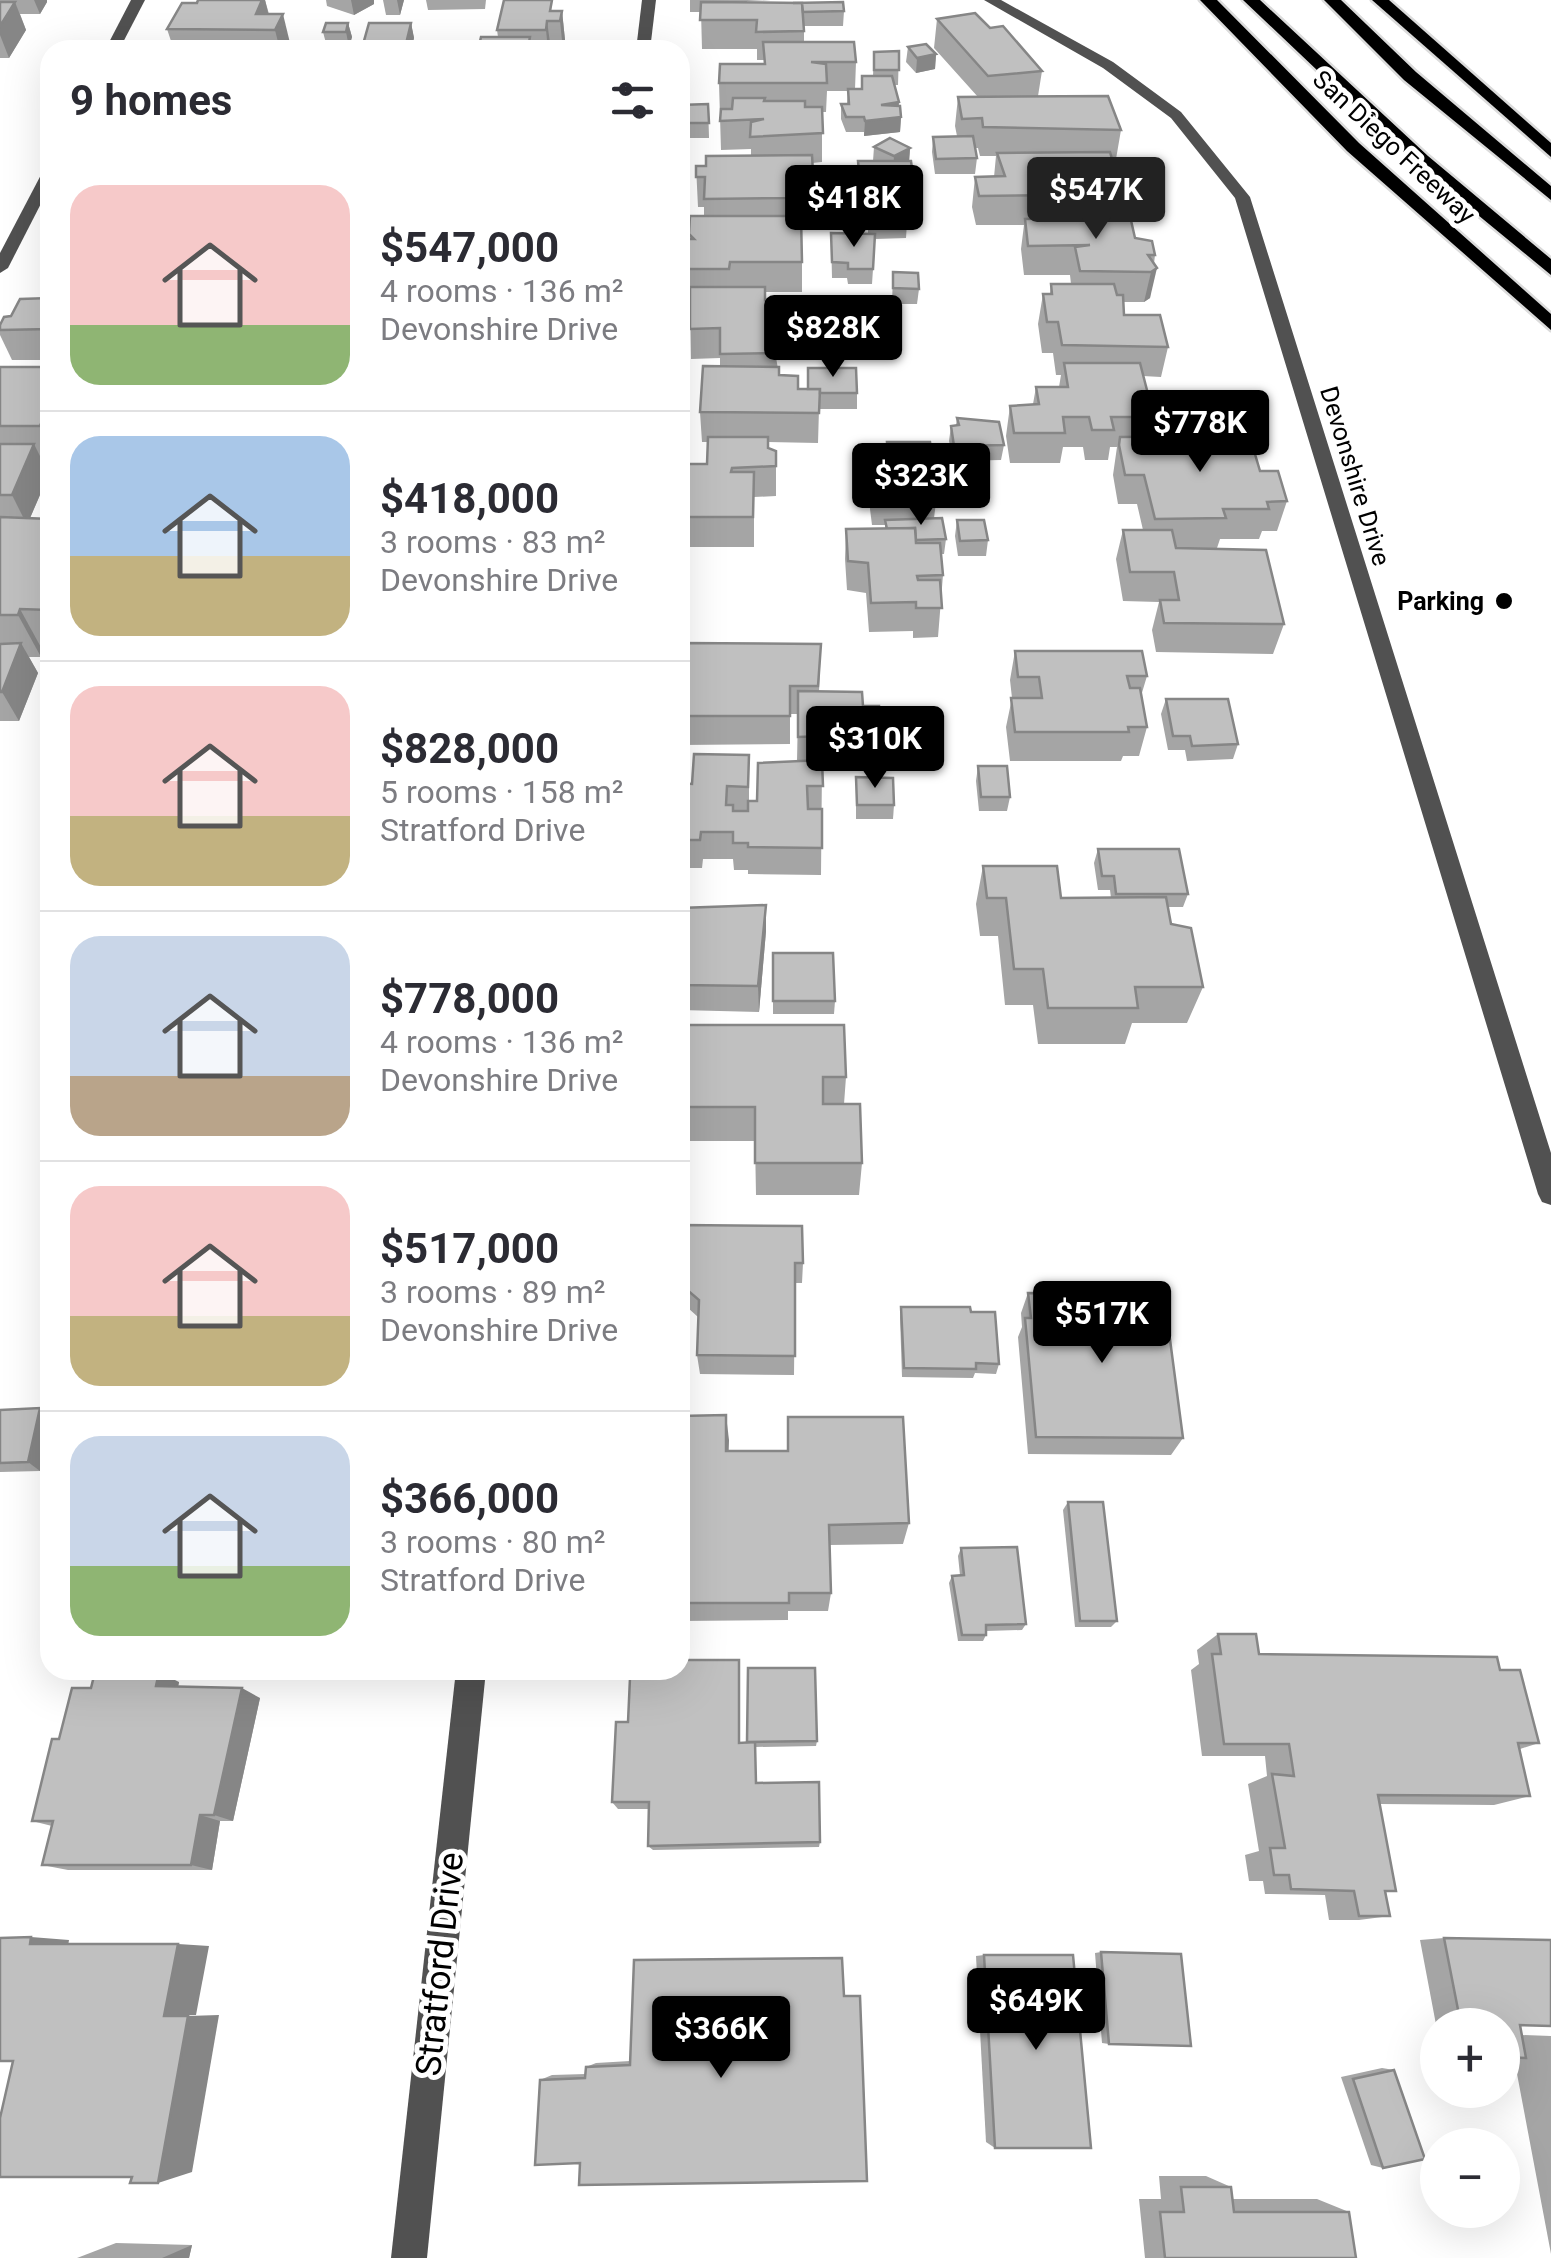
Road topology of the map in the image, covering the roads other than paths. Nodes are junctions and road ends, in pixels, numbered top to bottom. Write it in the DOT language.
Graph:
graph roads {
  1 [pos="138,0"];
  2 [pos="648,0"];
  3 [pos="991,0"];
  4 [pos="1208,0"];
  5 [pos="1251,0"];
  6 [pos="1332,0"];
  7 [pos="1380,0"];
  8 [pos="117,40"];
  9 [pos="644,40"];
  10 [pos="1551,152"];
  11 [pos="40,190"];
  12 [pos="1551,194"];
  13 [pos="0,268"];
  14 [pos="1551,269"];
  15 [pos="1551,324"];
  16 [pos="1551,1194"];
  17 [pos="470,1680"];
  18 [pos="409,2258"];
  1 -- 8 [label="street"];
  2 -- 9 [label="street"];
  3 -- 16 [label="street, Devonshire Drive"];
  4 -- 15 [label="highway, San Diego Freeway"];
  5 -- 14 [label="highway"];
  6 -- 12 [label="highway"];
  7 -- 10 [label="highway"];
  11 -- 13 [label="street"];
  17 -- 18 [label="street, Stratford Drive"];
}
